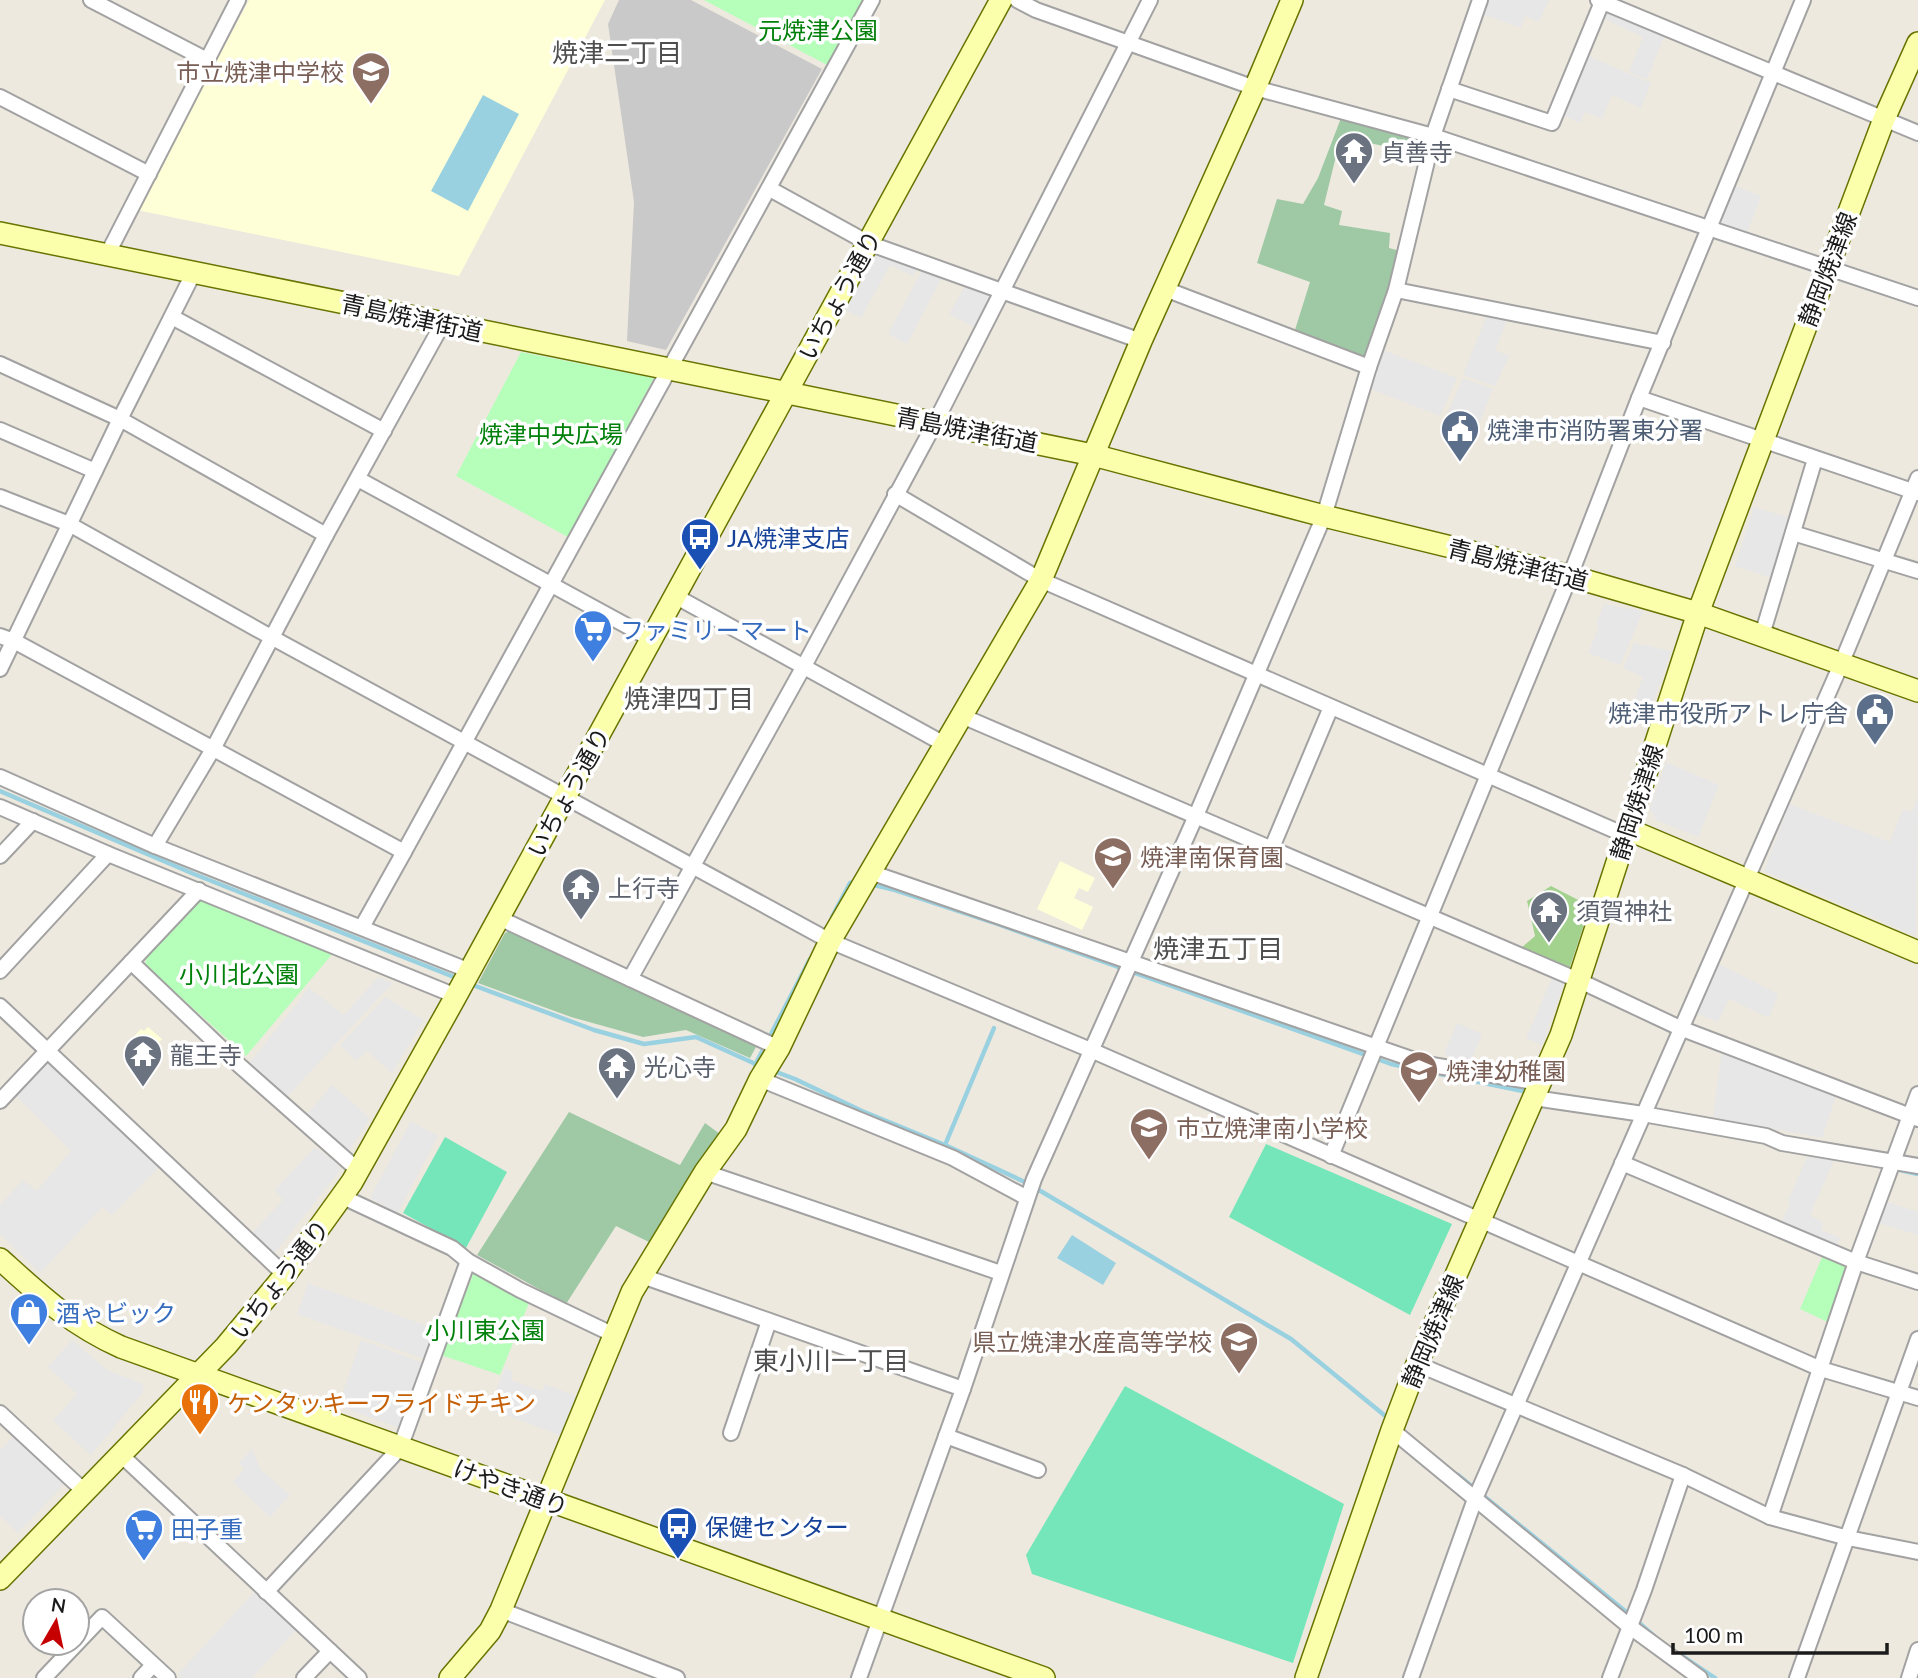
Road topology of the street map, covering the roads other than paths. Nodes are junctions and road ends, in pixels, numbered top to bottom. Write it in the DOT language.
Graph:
graph roads {
  1 [pos="91,0"];
  2 [pos="238,0"];
  3 [pos="872,0"];
  4 [pos="1001,0"];
  5 [pos="1017,0"];
  6 [pos="1150,0"];
  7 [pos="1292,0"];
  8 [pos="1480,0"];
  9 [pos="1803,0"];
  10 [pos="1600,1"];
  11 [pos="1918,43"];
  12 [pos="1128,45"];
  13 [pos="208,60"];
  14 [pos="1773,71"];
  15 [pos="1255,88"];
  16 [pos="1449,89"];
  17 [pos="0,97"];
  18 [pos="1884,118"];
  19 [pos="1918,133"];
  20 [pos="1433,136"];
  21 [pos="149,174"];
  22 [pos="770,188"];
  23 [pos="1709,228"];
  24 [pos="0,233"];
  25 [pos="868,243"];
  26 [pos="107,255"];
  27 [pos="1828,268"];
  28 [pos="194,272"];
  29 [pos="1165,289"];
  30 [pos="1396,290"];
  31 [pos="1002,292"];
  32 [pos="1918,298"];
  33 [pos="172,317"];
  34 [pos="443,323"];
  35 [pos="1141,341"];
  36 [pos="1663,343"];
  37 [pos="0,364"];
  38 [pos="1369,367"];
  39 [pos="669,369"];
  40 [pos="786,393"];
  41 [pos="1639,398"];
  42 [pos="120,419"];
  43 [pos="935,423"];
  44 [pos="0,430"];
  45 [pos="384,431"];
  46 [pos="1761,441"];
  47 [pos="1093,455"];
  48 [pos="1815,459"];
  49 [pos="95,471"];
  50 [pos="358,479"];
  51 [pos="1916,488"];
  52 [pos="895,494"];
  53 [pos="0,497"];
  54 [pos="1324,516"];
  55 [pos="69,524"];
  56 [pos="1793,533"];
  57 [pos="326,535"];
  58 [pos="1884,561"];
  59 [pos="1918,571"];
  60 [pos="1570,576"];
  61 [pos="1041,580"];
  62 [pos="551,584"];
  63 [pos="675,596"];
  64 [pos="1698,613"];
  65 [pos="0,635"];
  66 [pos="1762,635"];
  67 [pos="271,637"];
  68 [pos="651,639"];
  69 [pos="14,641"];
  70 [pos="1842,662"];
  71 [pos="804,666"];
  72 [pos="0,669"];
  73 [pos="1255,674"];
  74 [pos="1918,691"];
  75 [pos="1331,707"];
  76 [pos="962,716"];
  77 [pos="464,741"];
  78 [pos="946,744"];
  79 [pos="213,749"];
  80 [pos="1488,774"];
  81 [pos="0,777"];
  82 [pos="566,796"];
  83 [pos="0,807"];
  84 [pos="1195,818"];
  85 [pos="33,821"];
  86 [pos="1626,832"];
  87 [pos="155,846"];
  88 [pos="1271,850"];
  89 [pos="404,852"];
  90 [pos="108,854"];
  91 [pos="0,856"];
  92 [pos="693,866"];
  93 [pos="870,872"];
  94 [pos="1746,879"];
  95 [pos="199,890"];
  96 [pos="499,918"];
  97 [pos="1429,918"];
  98 [pos="362,927"];
  99 [pos="830,941"];
  100 [pos="1918,952"];
  101 [pos="1132,960"];
  102 [pos="131,962"];
  103 [pos="0,971"];
  104 [pos="630,979"];
  105 [pos="1580,981"];
  106 [pos="463,984"];
  107 [pos="0,1006"];
  108 [pos="1680,1028"];
  109 [pos="1376,1046"];
  110 [pos="779,1048"];
  111 [pos="1093,1051"];
  112 [pos="47,1052"];
  113 [pos="760,1079"];
  114 [pos="1537,1090"];
  115 [pos="1918,1094"];
  116 [pos="0,1101"];
  117 [pos="1643,1114"];
  118 [pos="1914,1118"];
  119 [pos="1331,1156"];
  120 [pos="1894,1162"];
  121 [pos="1622,1163"];
  122 [pos="1918,1166"];
  123 [pos="359,1171"];
  124 [pos="705,1172"];
  125 [pos="343,1197"];
  126 [pos="1027,1198"];
  127 [pos="1481,1219"];
  128 [pos="0,1259"];
  129 [pos="468,1261"];
  130 [pos="1856,1262"];
  131 [pos="1580,1264"];
  132 [pos="1001,1273"];
  133 [pos="285,1275"];
  134 [pos="642,1276"];
  135 [pos="1918,1282"];
  136 [pos="769,1321"];
  137 [pos="614,1335"];
  138 [pos="1918,1339"];
  139 [pos="1417,1364"];
  140 [pos="1821,1369"];
  141 [pos="197,1376"];
  142 [pos="963,1389"];
  143 [pos="1898,1392"];
  144 [pos="1918,1398"];
  145 [pos="1517,1404"];
  146 [pos="0,1413"];
  147 [pos="1392,1430"];
  148 [pos="731,1433"];
  149 [pos="946,1436"];
  150 [pos="400,1448"];
  151 [pos="120,1454"];
  152 [pos="1038,1470"];
  153 [pos="1683,1475"];
  154 [pos="84,1491"];
  155 [pos="1475,1499"];
  156 [pos="548,1500"];
  157 [pos="1770,1517"];
  158 [pos="1848,1538"];
  159 [pos="1918,1552"];
  160 [pos="0,1579"];
  161 [pos="266,1592"];
  162 [pos="501,1610"];
  163 [pos="880,1619"];
  164 [pos="1631,1620"];
  165 [pos="1918,1650"];
  166 [pos="330,1651"];
  167 [pos="153,1665"];
  168 [pos="44,1678"];
  169 [pos="141,1678"];
  170 [pos="168,1678"];
  171 [pos="304,1678"];
  172 [pos="359,1678"];
  173 [pos="450,1678"];
  174 [pos="677,1678"];
  175 [pos="859,1678"];
  176 [pos="1044,1678"];
  177 [pos="1306,1678"];
  178 [pos="1411,1678"];
  179 [pos="1610,1678"];
  180 [pos="1700,1678"];
  181 [pos="1797,1678"];
  182 [pos="1909,1678"];
  1 -- 13 [label="street"];
  2 -- 13 [label="street"];
  3 -- 22 [label="street"];
  4 -- 25 [label="street, いちょう通り"];
  5 -- 12 [label="street"];
  6 -- 12 [label="street"];
  7 -- 15 [label="street"];
  8 -- 16 [label="street"];
  9 -- 14 [label="street"];
  10 -- 14 [label="street"];
  10 -- 16 [label="street"];
  11 -- 18 [label="street, 静岡焼津線"];
  12 -- 15 [label="street"];
  12 -- 31 [label="street"];
  13 -- 21 [label="street"];
  14 -- 18 [label="street"];
  14 -- 23 [label="street"];
  15 -- 20 [label="street"];
  15 -- 29 [label="street"];
  16 -- 20 [label="street"];
  17 -- 21 [label="street"];
  18 -- 19 [label="street"];
  18 -- 27 [label="street, 静岡焼津線"];
  20 -- 23 [label="street"];
  20 -- 30 [label="street"];
  21 -- 26 [label="street"];
  22 -- 25 [label="street"];
  22 -- 39 [label="street"];
  23 -- 27 [label="street"];
  23 -- 36 [label="street"];
  24 -- 26 [label="street, 青島焼津街道"];
  25 -- 31 [label="street"];
  25 -- 40 [label="street, いちょう通り"];
  26 -- 28 [label="street, 青島焼津街道"];
  27 -- 32 [label="street"];
  27 -- 46 [label="street, 静岡焼津線"];
  28 -- 33 [label="street"];
  28 -- 34 [label="street, 青島焼津街道"];
  29 -- 35 [label="street"];
  29 -- 38 [label="street"];
  30 -- 36 [label="street"];
  30 -- 38 [label="street"];
  31 -- 35 [label="street"];
  31 -- 43 [label="street"];
  33 -- 42 [label="street"];
  33 -- 45 [label="street"];
  34 -- 39 [label="street, 青島焼津街道"];
  34 -- 45 [label="street"];
  35 -- 47 [label="street"];
  36 -- 41 [label="street"];
  37 -- 42 [label="street"];
  38 -- 54 [label="street"];
  39 -- 40 [label="street, 青島焼津街道"];
  39 -- 62 [label="street"];
  40 -- 43 [label="street, 青島焼津街道"];
  40 -- 63 [label="street, いちょう通り"];
  41 -- 46 [label="street"];
  41 -- 60 [label="street"];
  42 -- 49 [label="street"];
  42 -- 57 [label="street"];
  43 -- 47 [label="street, 青島焼津街道"];
  43 -- 52 [label="street"];
  44 -- 49 [label="street"];
  45 -- 50 [label="street"];
  46 -- 48 [label="street"];
  46 -- 64 [label="street, 静岡焼津線"];
  47 -- 54 [label="street, 青島焼津街道"];
  47 -- 61 [label="street"];
  48 -- 51 [label="street"];
  48 -- 56 [label="street"];
  49 -- 55 [label="street"];
  50 -- 57 [label="street"];
  50 -- 62 [label="street"];
  51 -- 58 [label="street"];
  52 -- 61 [label="street"];
  52 -- 71 [label="street"];
  53 -- 55 [label="street"];
  54 -- 60 [label="street, 青島焼津街道"];
  54 -- 73 [label="street"];
  55 -- 67 [label="street"];
  55 -- 69 [label="street"];
  56 -- 58 [label="street"];
  56 -- 66 [label="street"];
  57 -- 67 [label="street"];
  58 -- 59 [label="street"];
  58 -- 70 [label="street"];
  60 -- 64 [label="street, 青島焼津街道"];
  60 -- 80 [label="street"];
  61 -- 73 [label="street"];
  61 -- 76 [label="street"];
  62 -- 68 [label="street"];
  62 -- 77 [label="street"];
  63 -- 68 [label="street, いちょう通り"];
  63 -- 71 [label="street"];
  64 -- 66 [label="street, 青島焼津街道"];
  64 -- 86 [label="street, 静岡焼津線"];
  65 -- 69 [label="street"];
  66 -- 70 [label="street, 青島焼津街道"];
  67 -- 77 [label="street"];
  67 -- 79 [label="street"];
  68 -- 82 [label="street, いちょう通り"];
  69 -- 72 [label="street"];
  69 -- 79 [label="street"];
  70 -- 74 [label="street, 青島焼津街道"];
  70 -- 94 [label="street"];
  71 -- 78 [label="street"];
  71 -- 92 [label="street"];
  73 -- 75 [label="street"];
  73 -- 84 [label="street"];
  75 -- 80 [label="street"];
  75 -- 88 [label="street"];
  76 -- 78 [label="street"];
  76 -- 84 [label="street"];
  77 -- 82 [label="street"];
  77 -- 89 [label="street"];
  78 -- 93 [label="street"];
  79 -- 87 [label="street"];
  79 -- 89 [label="street"];
  80 -- 86 [label="street"];
  80 -- 97 [label="street"];
  81 -- 87 [label="street"];
  82 -- 92 [label="street"];
  82 -- 96 [label="street, いちょう通り"];
  83 -- 85 [label="street"];
  84 -- 88 [label="street"];
  84 -- 101 [label="street"];
  85 -- 90 [label="street"];
  85 -- 91 [label="street"];
  86 -- 94 [label="street"];
  86 -- 105 [label="street, 静岡焼津線"];
  87 -- 98 [label="street"];
  88 -- 97 [label="street"];
  89 -- 98 [label="street"];
  90 -- 95 [label="street"];
  90 -- 103 [label="street"];
  92 -- 99 [label="street"];
  92 -- 104 [label="street"];
  93 -- 99 [label="street"];
  93 -- 101 [label="street"];
  94 -- 100 [label="street"];
  94 -- 108 [label="street"];
  95 -- 102 [label="street"];
  95 -- 106 [label="street"];
  96 -- 104 [label="street"];
  96 -- 106 [label="street, いちょう通り"];
  97 -- 105 [label="street"];
  97 -- 109 [label="street"];
  98 -- 106 [label="street"];
  99 -- 110 [label="street"];
  99 -- 111 [label="street"];
  101 -- 109 [label="street"];
  101 -- 111 [label="street"];
  102 -- 112 [label="street"];
  102 -- 123 [label="street"];
  104 -- 110 [label="street"];
  105 -- 108 [label="street"];
  105 -- 114 [label="street, 静岡焼津線"];
  106 -- 123 [label="street, いちょう通り"];
  107 -- 112 [label="street"];
  108 -- 117 [label="street"];
  108 -- 118 [label="street"];
  109 -- 114 [label="street"];
  109 -- 119 [label="street"];
  110 -- 113 [label="street"];
  111 -- 119 [label="street"];
  111 -- 126 [label="street"];
  112 -- 116 [label="street"];
  112 -- 133 [label="street"];
  113 -- 124 [label="street"];
  113 -- 126 [label="street"];
  114 -- 117 [label="street"];
  114 -- 127 [label="street, 静岡焼津線"];
  115 -- 118 [label="street"];
  117 -- 120 [label="street"];
  117 -- 121 [label="street"];
  118 -- 120 [label="street"];
  119 -- 127 [label="street"];
  120 -- 122 [label="street"];
  120 -- 130 [label="street"];
  121 -- 130 [label="street"];
  121 -- 131 [label="street"];
  123 -- 125 [label="street, いちょう通り"];
  124 -- 132 [label="street"];
  124 -- 134 [label="street"];
  125 -- 129 [label="street"];
  125 -- 133 [label="street, いちょう通り"];
  126 -- 132 [label="street"];
  127 -- 131 [label="street"];
  127 -- 139 [label="street, 静岡焼津線"];
  128 -- 141 [label="street, けやき通り"];
  129 -- 137 [label="street"];
  129 -- 150 [label="street"];
  130 -- 135 [label="street"];
  130 -- 140 [label="street"];
  131 -- 140 [label="street"];
  131 -- 145 [label="street"];
  132 -- 142 [label="street"];
  133 -- 141 [label="street, いちょう通り"];
  134 -- 136 [label="street"];
  134 -- 137 [label="street"];
  136 -- 142 [label="street"];
  136 -- 148 [label="street"];
  137 -- 156 [label="street"];
  138 -- 143 [label="street"];
  139 -- 145 [label="street"];
  139 -- 147 [label="street, 静岡焼津線"];
  140 -- 143 [label="street"];
  140 -- 157 [label="street"];
  141 -- 150 [label="street, けやき通り"];
  141 -- 151 [label="street, いちょう通り"];
  142 -- 149 [label="street"];
  143 -- 144 [label="street"];
  143 -- 158 [label="street"];
  145 -- 153 [label="street"];
  145 -- 155 [label="street"];
  146 -- 154 [label="street"];
  147 -- 155 [label="street"];
  147 -- 177 [label="street, 静岡焼津線"];
  149 -- 152 [label="street"];
  149 -- 163 [label="street"];
  150 -- 156 [label="street, けやき通り"];
  150 -- 161 [label="street"];
  151 -- 154 [label="street, いちょう通り"];
  151 -- 161 [label="street"];
  153 -- 157 [label="street"];
  153 -- 164 [label="street"];
  154 -- 160 [label="street, いちょう通り"];
  155 -- 164 [label="street"];
  155 -- 178 [label="street"];
  156 -- 162 [label="street"];
  156 -- 163 [label="street, けやき通り"];
  157 -- 158 [label="street"];
  158 -- 159 [label="street"];
  158 -- 181 [label="street"];
  161 -- 166 [label="street"];
  162 -- 173 [label="street"];
  162 -- 174 [label="street"];
  163 -- 175 [label="street"];
  163 -- 176 [label="street, けやき通り"];
  164 -- 179 [label="street"];
  164 -- 180 [label="street"];
  165 -- 182 [label="street"];
  166 -- 171 [label="street"];
  166 -- 172 [label="street"];
  167 -- 168 [label="street"];
  167 -- 169 [label="street"];
  167 -- 170 [label="street"];
}
